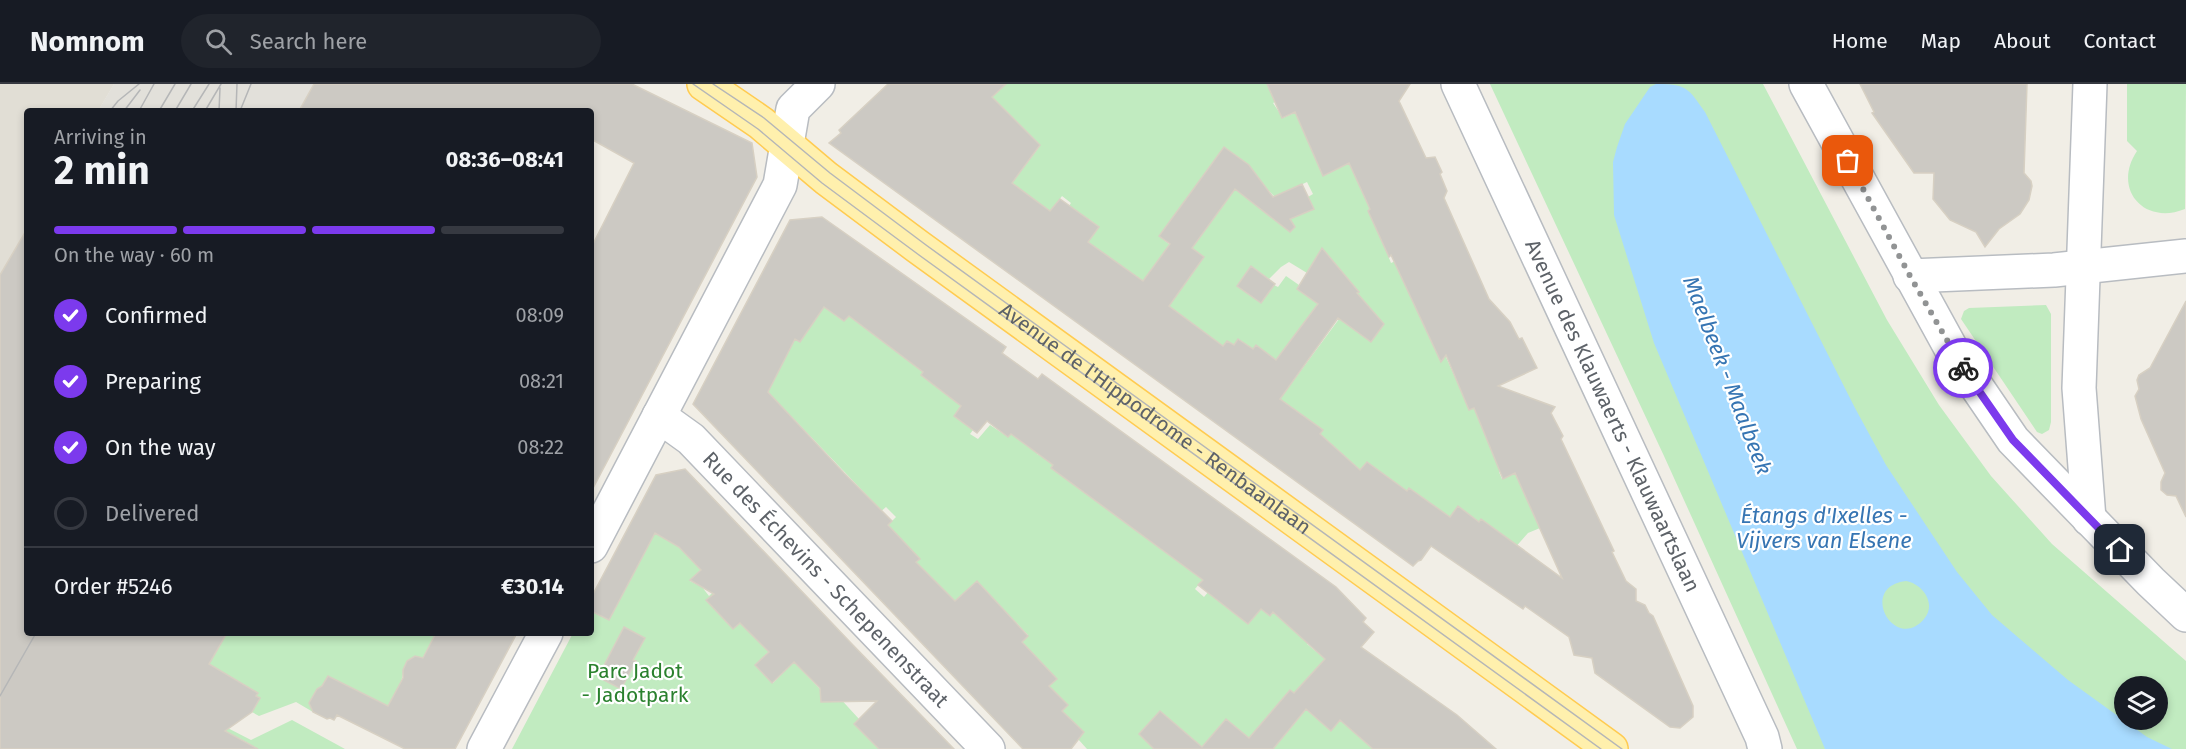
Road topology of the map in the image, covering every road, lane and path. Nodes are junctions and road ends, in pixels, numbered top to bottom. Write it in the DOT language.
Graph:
graph roads {
  1 [pos="704,84"];
  2 [pos="818,84"];
  3 [pos="1458,84"];
  4 [pos="1806,84"];
  5 [pos="2090,84"];
  6 [pos="788,146"];
  7 [pos="2186,256"];
  8 [pos="2083,268"];
  9 [pos="1910,276"];
  10 [pos="659,416"];
  11 [pos="2089,519"];
  12 [pos="594,540"];
  13 [pos="2186,615"];
  14 [pos="544,636"];
  15 [pos="484,749"];
  16 [pos="988,749"];
  17 [pos="1611,749"];
  18 [pos="1765,749"];
  1 -- 6 [label="main road, Avenue de l'Hippodrome - Renbaanlaan"];
  2 -- 6 [label="street"];
  3 -- 18 [label="street, Avenue des Klauwaerts - Klauwaartslaan"];
  4 -- 9 [label="street"];
  5 -- 8 [label="street"];
  6 -- 10 [label="street"];
  6 -- 17 [label="main road, Avenue de l'Hippodrome - Renbaanlaan"];
  7 -- 8 [label="street"];
  8 -- 9 [label="street"];
  8 -- 11 [label="street"];
  9 -- 11 [label="street"];
  10 -- 12 [label="street"];
  10 -- 16 [label="street, Rue des Échevins - Schepenenstraat"];
  11 -- 13 [label="street"];
  14 -- 15 [label="street"];
}
